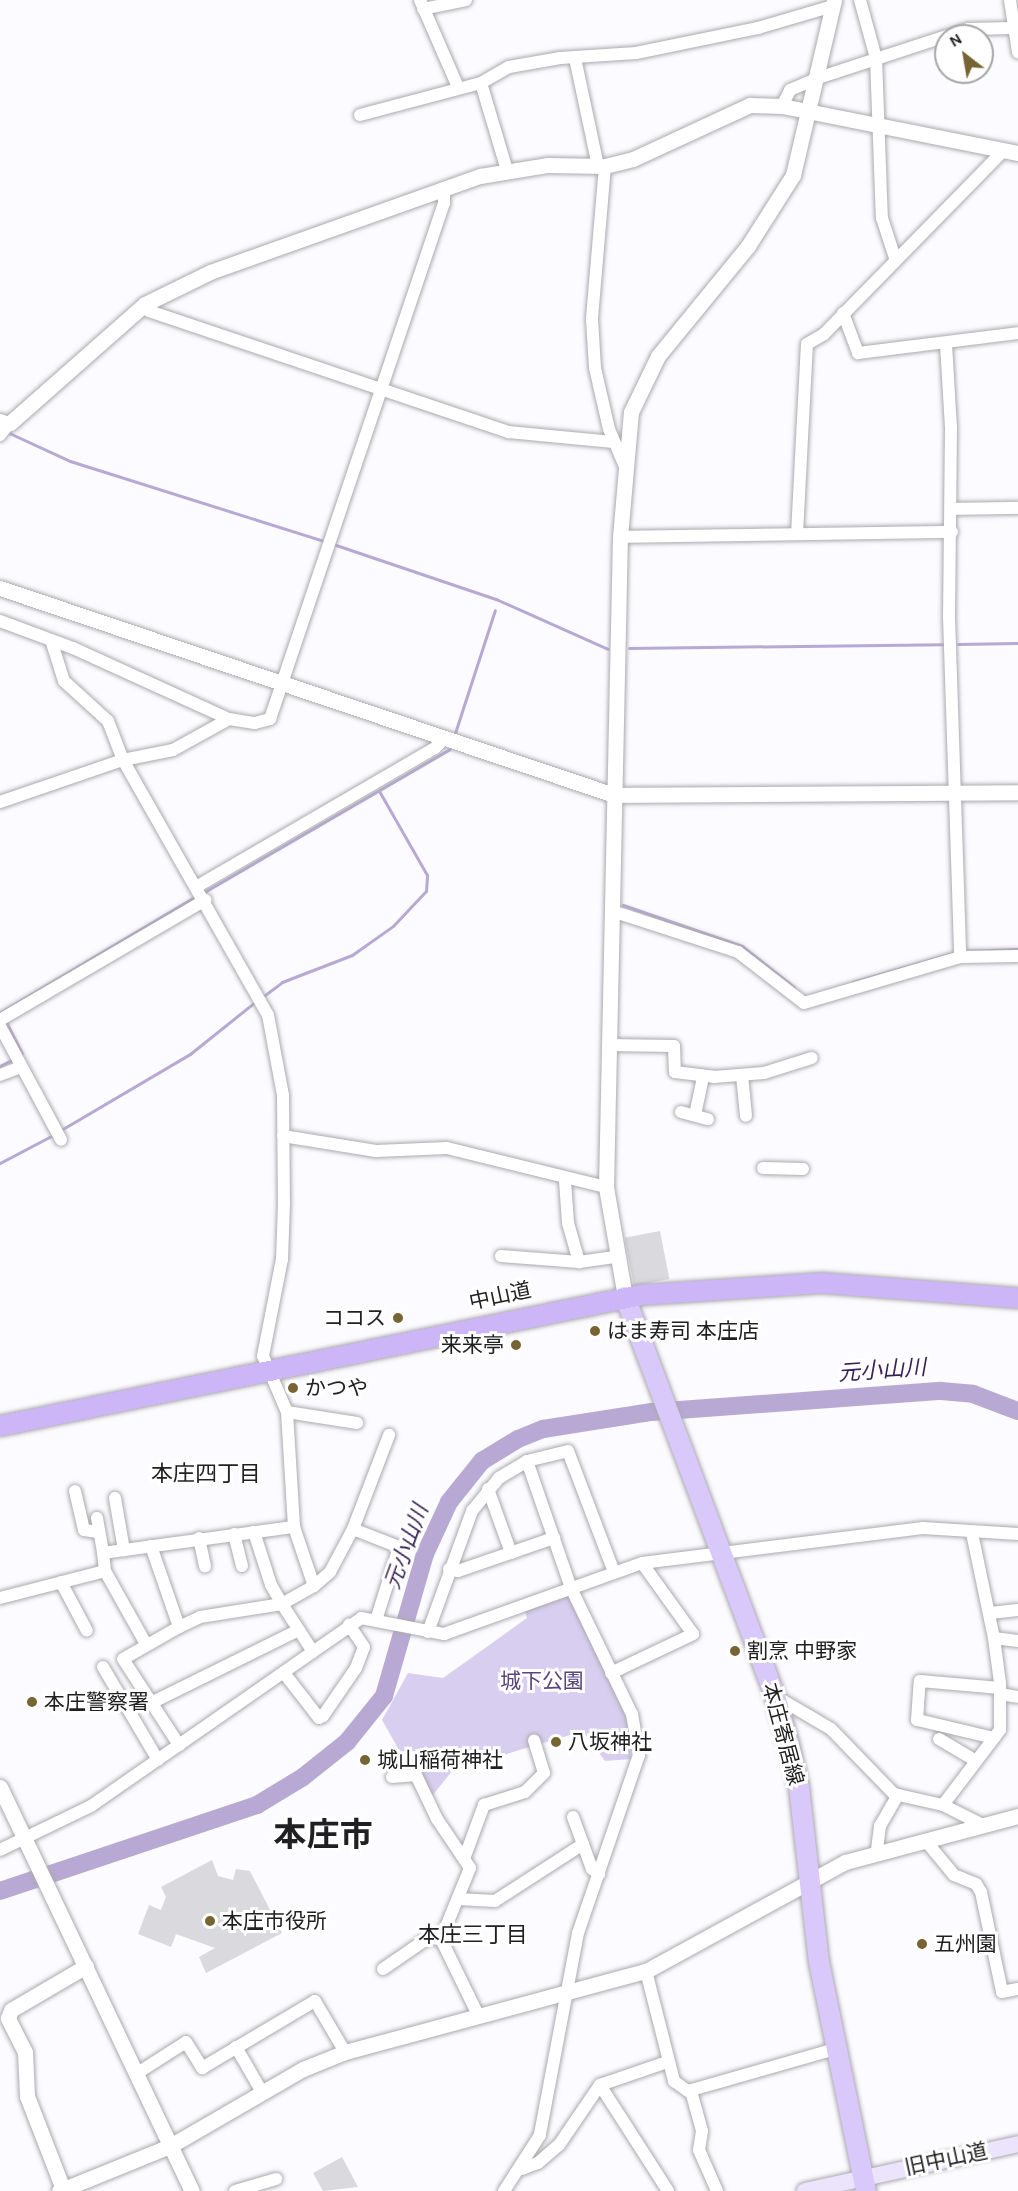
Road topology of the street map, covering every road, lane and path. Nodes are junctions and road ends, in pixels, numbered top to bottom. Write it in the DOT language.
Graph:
graph roads {
  1 [pos="466,0"];
  2 [pos="860,0"];
  3 [pos="1010,0"];
  4 [pos="834,3"];
  5 [pos="421,4"];
  6 [pos="1013,27"];
  7 [pos="1018,52"];
  8 [pos="575,58"];
  9 [pos="876,58"];
  10 [pos="818,78"];
  11 [pos="481,82"];
  12 [pos="458,87"];
  13 [pos="782,106"];
  14 [pos="360,115"];
  15 [pos="810,115"];
  16 [pos="880,127"];
  17 [pos="1011,152"];
  18 [pos="601,166"];
  19 [pos="507,170"];
  20 [pos="444,189"];
  21 [pos="895,258"];
  22 [pos="145,304"];
  23 [pos="843,313"];
  24 [pos="1018,333"];
  25 [pos="946,344"];
  26 [pos="382,388"];
  27 [pos="3,426"];
  28 [pos="613,442"];
  29 [pos="624,465"];
  30 [pos="1018,508"];
  31 [pos="952,509"];
  32 [pos="952,532"];
  33 [pos="797,534"];
  34 [pos="620,537"];
  35 [pos="0,588"];
  36 [pos="0,621"];
  37 [pos="51,640"];
  38 [pos="281,683"];
  39 [pos="229,719"];
  40 [pos="445,738"];
  41 [pos="123,760"];
  42 [pos="1018,792"];
  43 [pos="954,793"];
  44 [pos="614,795"];
  45 [pos="0,802"];
  46 [pos="196,887"];
  47 [pos="205,900"];
  48 [pos="612,911"];
  49 [pos="1018,956"];
  50 [pos="960,957"];
  51 [pos="0,1020"];
  52 [pos="0,1026"];
  53 [pos="608,1045"];
  54 [pos="812,1058"];
  55 [pos="21,1067"];
  56 [pos="0,1075"];
  57 [pos="742,1075"];
  58 [pos="703,1076"];
  59 [pos="681,1112"];
  60 [pos="695,1115"];
  61 [pos="746,1116"];
  62 [pos="708,1119"];
  63 [pos="283,1136"];
  64 [pos="61,1140"];
  65 [pos="763,1168"];
  66 [pos="803,1169"];
  67 [pos="566,1181"];
  68 [pos="606,1187"];
  69 [pos="501,1256"];
  70 [pos="615,1257"];
  71 [pos="579,1262"];
  72 [pos="625,1297"];
  73 [pos="1018,1298"];
  74 [pos="268,1368"];
  75 [pos="287,1412"];
  76 [pos="357,1423"];
  77 [pos="0,1426"];
  78 [pos="389,1435"];
  79 [pos="527,1461"];
  80 [pos="488,1489"];
  81 [pos="75,1491"];
  82 [pos="115,1498"];
  83 [pos="97,1518"];
  84 [pos="294,1527"];
  85 [pos="353,1529"];
  86 [pos="98,1532"];
  87 [pos="254,1532"];
  88 [pos="972,1533"];
  89 [pos="234,1534"];
  90 [pos="1018,1534"];
  91 [pos="199,1538"];
  92 [pos="554,1538"];
  93 [pos="151,1546"];
  94 [pos="124,1550"];
  95 [pos="722,1552"];
  96 [pos="103,1553"];
  97 [pos="511,1553"];
  98 [pos="642,1563"];
  99 [pos="205,1566"];
  100 [pos="242,1566"];
  101 [pos="450,1569"];
  102 [pos="105,1571"];
  103 [pos="614,1572"];
  104 [pos="61,1582"];
  105 [pos="314,1586"];
  106 [pos="571,1588"];
  107 [pos="0,1598"];
  108 [pos="282,1604"];
  109 [pos="1018,1610"];
  110 [pos="990,1612"];
  111 [pos="381,1619"];
  112 [pos="349,1625"];
  113 [pos="179,1627"];
  114 [pos="298,1630"];
  115 [pos="87,1631"];
  116 [pos="424,1631"];
  117 [pos="994,1638"];
  118 [pos="1018,1641"];
  119 [pos="146,1644"];
  120 [pos="314,1652"];
  121 [pos="103,1667"];
  122 [pos="611,1672"];
  123 [pos="284,1674"];
  124 [pos="1000,1692"];
  125 [pos="775,1696"];
  126 [pos="1018,1697"];
  127 [pos="151,1703"];
  128 [pos="994,1738"];
  129 [pos="939,1739"];
  130 [pos="534,1741"];
  131 [pos="179,1745"];
  132 [pos="158,1760"];
  133 [pos="976,1761"];
  134 [pos="393,1777"];
  135 [pos="0,1787"];
  136 [pos="898,1795"];
  137 [pos="943,1805"];
  138 [pos="1018,1816"];
  139 [pos="573,1817"];
  140 [pos="985,1826"];
  141 [pos="25,1840"];
  142 [pos="925,1840"];
  143 [pos="583,1844"];
  144 [pos="0,1850"];
  145 [pos="877,1850"];
  146 [pos="464,1859"];
  147 [pos="599,1874"];
  148 [pos="808,1881"];
  149 [pos="458,1899"];
  150 [pos="441,1939"];
  151 [pos="86,1966"];
  152 [pos="382,1969"];
  153 [pos="646,1971"];
  154 [pos="1018,1989"];
  155 [pos="564,1994"];
  156 [pos="478,2017"];
  157 [pos="236,2047"];
  158 [pos="835,2049"];
  159 [pos="345,2052"];
  160 [pos="667,2062"];
  161 [pos="136,2074"];
  162 [pos="600,2085"];
  163 [pos="691,2091"];
  164 [pos="262,2092"];
  165 [pos="1018,2144"];
  166 [pos="170,2146"];
  167 [pos="522,2169"];
  168 [pos="276,2179"];
  169 [pos="864,2185"];
  170 [pos="61,2190"];
  171 [pos="192,2191"];
  172 [pos="235,2191"];
  173 [pos="504,2191"];
  174 [pos="668,2191"];
  175 [pos="717,2191"];
  176 [pos="805,2191"];
  1 -- 5 [label="street"];
  2 -- 9 [label="street"];
  3 -- 6 [label="street"];
  4 -- 8 [label="street"];
  4 -- 10 [label="street"];
  5 -- 12 [label="street"];
  6 -- 7 [label="street"];
  6 -- 9 [label="street"];
  8 -- 11 [label="street"];
  8 -- 18 [label="street"];
  9 -- 10 [label="street"];
  9 -- 16 [label="street"];
  10 -- 13 [label="street"];
  10 -- 15 [label="street"];
  11 -- 12 [label="street"];
  11 -- 19 [label="street"];
  12 -- 14 [label="street"];
  13 -- 15 [label="street"];
  13 -- 18 [label="street"];
  15 -- 16 [label="street"];
  15 -- 29 [label="street"];
  16 -- 17 [label="street"];
  16 -- 21 [label="street"];
  17 -- 21 [label="street"];
  18 -- 19 [label="street"];
  18 -- 28 [label="street"];
  19 -- 20 [label="street"];
  20 -- 22 [label="street"];
  20 -- 26 [label="street"];
  21 -- 23 [label="street"];
  22 -- 26 [label="street"];
  22 -- 27 [label="street"];
  23 -- 25 [label="street"];
  23 -- 33 [label="street"];
  24 -- 25 [label="street"];
  25 -- 31 [label="street"];
  26 -- 28 [label="street"];
  26 -- 38 [label="street"];
  28 -- 29 [label="street"];
  29 -- 34 [label="street"];
  30 -- 31 [label="street"];
  31 -- 32 [label="street"];
  32 -- 33 [label="street"];
  32 -- 43 [label="street"];
  33 -- 34 [label="street"];
  34 -- 44 [label="street"];
  35 -- 38 [label="street"];
  36 -- 37 [label="street"];
  37 -- 39 [label="street"];
  37 -- 41 [label="street"];
  38 -- 39 [label="street"];
  38 -- 40 [label="street"];
  39 -- 41 [label="street"];
  40 -- 44 [label="street"];
  40 -- 46 [label="street"];
  41 -- 45 [label="street"];
  41 -- 46 [label="street"];
  42 -- 43 [label="street"];
  43 -- 44 [label="street"];
  43 -- 50 [label="street"];
  44 -- 48 [label="street"];
  46 -- 47 [label="street"];
  47 -- 51 [label="street"];
  47 -- 63 [label="street"];
  48 -- 50 [label="street"];
  48 -- 53 [label="street"];
  49 -- 50 [label="street"];
  52 -- 55 [label="street"];
  53 -- 58 [label="street"];
  53 -- 68 [label="street"];
  54 -- 57 [label="street"];
  55 -- 56 [label="street"];
  55 -- 64 [label="street"];
  57 -- 58 [label="street"];
  57 -- 61 [label="street"];
  58 -- 60 [label="street"];
  59 -- 60 [label="street"];
  60 -- 62 [label="street"];
  63 -- 67 [label="street"];
  63 -- 74 [label="street"];
  65 -- 66 [label="street"];
  67 -- 68 [label="street"];
  67 -- 71 [label="street"];
  68 -- 70 [label="street"];
  69 -- 71 [label="street"];
  70 -- 71 [label="street"];
  70 -- 72 [label="street"];
  72 -- 73 [label="highway, 中山道"];
  72 -- 74 [label="highway, 中山道"];
  72 -- 95 [label="main road, 本庄寄居線"];
  74 -- 75 [label="street"];
  74 -- 77 [label="highway, 中山道"];
  75 -- 76 [label="street"];
  75 -- 84 [label="street"];
  78 -- 85 [label="street"];
  79 -- 80 [label="street"];
  79 -- 92 [label="street"];
  79 -- 103 [label="street"];
  80 -- 97 [label="street"];
  80 -- 101 [label="street"];
  81 -- 86 [label="street"];
  82 -- 94 [label="street"];
  83 -- 86 [label="street"];
  84 -- 87 [label="street"];
  84 -- 105 [label="street"];
  85 -- 105 [label="street"];
  85 -- 111 [label="street"];
  86 -- 96 [label="street"];
  87 -- 89 [label="street"];
  87 -- 108 [label="street"];
  88 -- 90 [label="street"];
  88 -- 95 [label="street"];
  88 -- 110 [label="street"];
  89 -- 91 [label="street"];
  89 -- 100 [label="street"];
  91 -- 93 [label="street"];
  91 -- 99 [label="street"];
  92 -- 97 [label="street"];
  92 -- 106 [label="street"];
  93 -- 94 [label="street"];
  93 -- 113 [label="street"];
  94 -- 96 [label="street"];
  95 -- 98 [label="street"];
  95 -- 125 [label="main road, 本庄寄居線"];
  96 -- 102 [label="street"];
  97 -- 101 [label="street"];
  98 -- 103 [label="street"];
  98 -- 122 [label="street"];
  101 -- 116 [label="street"];
  102 -- 104 [label="street"];
  102 -- 119 [label="street"];
  103 -- 106 [label="street"];
  104 -- 107 [label="street"];
  104 -- 115 [label="street"];
  105 -- 108 [label="street"];
  106 -- 116 [label="street"];
  106 -- 122 [label="street"];
  108 -- 113 [label="street"];
  108 -- 114 [label="street"];
  109 -- 110 [label="street"];
  110 -- 117 [label="street"];
  111 -- 112 [label="street"];
  111 -- 116 [label="street"];
  112 -- 120 [label="street"];
  112 -- 123 [label="street"];
  113 -- 119 [label="street"];
  114 -- 120 [label="street"];
  114 -- 127 [label="street"];
  117 -- 118 [label="street"];
  117 -- 124 [label="street"];
  119 -- 127 [label="street"];
  120 -- 123 [label="street"];
  121 -- 132 [label="street"];
  122 -- 147 [label="street"];
  123 -- 131 [label="street"];
  124 -- 126 [label="street"];
  124 -- 128 [label="street"];
  124 -- 128 [label="street"];
  125 -- 136 [label="street"];
  125 -- 148 [label="main road, 本庄寄居線"];
  127 -- 131 [label="street"];
  128 -- 133 [label="street"];
  129 -- 133 [label="street"];
  130 -- 146 [label="street"];
  131 -- 132 [label="street"];
  132 -- 141 [label="street"];
  133 -- 137 [label="street"];
  134 -- 146 [label="street"];
  135 -- 141 [label="street"];
  136 -- 137 [label="street"];
  136 -- 145 [label="street"];
  137 -- 140 [label="street"];
  138 -- 140 [label="street"];
  139 -- 143 [label="street"];
  140 -- 142 [label="street"];
  141 -- 144 [label="street"];
  141 -- 151 [label="street"];
  142 -- 145 [label="street"];
  142 -- 154 [label="street"];
  143 -- 147 [label="street"];
  143 -- 149 [label="street"];
  145 -- 148 [label="street"];
  146 -- 149 [label="street"];
  147 -- 155 [label="street"];
  148 -- 153 [label="street"];
  148 -- 158 [label="main road, 本庄寄居線"];
  149 -- 150 [label="street"];
  150 -- 152 [label="street"];
  150 -- 156 [label="street"];
  151 -- 161 [label="street"];
  151 -- 170 [label="street"];
  153 -- 155 [label="street"];
  153 -- 160 [label="street"];
  155 -- 156 [label="street"];
  155 -- 167 [label="street"];
  156 -- 159 [label="street"];
  157 -- 159 [label="street"];
  157 -- 161 [label="street"];
  157 -- 164 [label="street"];
  158 -- 163 [label="street"];
  158 -- 169 [label="main road, 本庄寄居線"];
  159 -- 164 [label="street"];
  160 -- 162 [label="street"];
  160 -- 163 [label="street"];
  161 -- 166 [label="street"];
  162 -- 167 [label="street"];
  162 -- 174 [label="street"];
  163 -- 175 [label="street"];
  164 -- 166 [label="street"];
  165 -- 169 [label="main road, 旧中山道"];
  166 -- 170 [label="street"];
  166 -- 171 [label="street"];
  167 -- 173 [label="street"];
  168 -- 172 [label="street"];
  169 -- 176 [label="main road, 旧中山道"];
}
